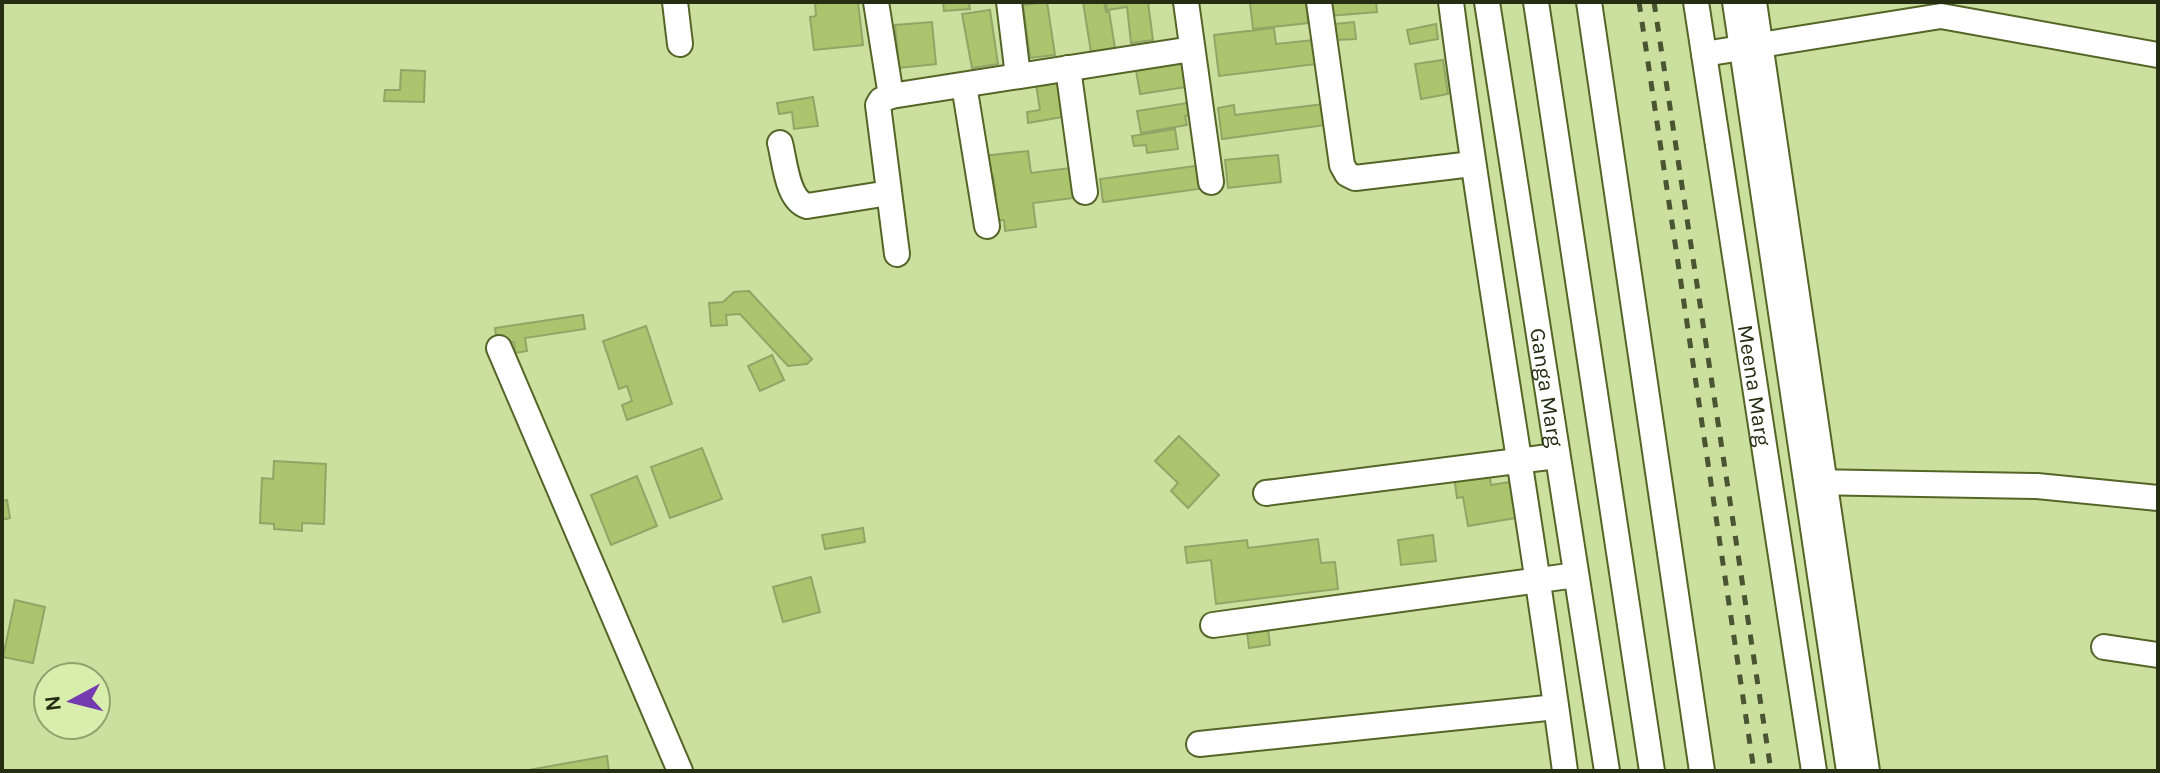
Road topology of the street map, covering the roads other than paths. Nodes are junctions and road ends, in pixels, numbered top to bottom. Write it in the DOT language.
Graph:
graph roads {
  1 [pos="675,2"];
  2 [pos="876,2"];
  3 [pos="1009,2"];
  4 [pos="1186,2"];
  5 [pos="1319,2"];
  6 [pos="1451,2"];
  7 [pos="1487,2"];
  8 [pos="1536,2"];
  9 [pos="1589,2"];
  10 [pos="1696,2"];
  11 [pos="1735,2"];
  12 [pos="1754,2"];
  13 [pos="1940,9"];
  14 [pos="680,44"];
  15 [pos="1750,45"];
  16 [pos="1192,49"];
  17 [pos="1704,54"];
  18 [pos="2158,55"];
  19 [pos="1068,68"];
  20 [pos="1018,76"];
  21 [pos="964,85"];
  22 [pos="891,96"];
  23 [pos="780,143"];
  24 [pos="1472,164"];
  25 [pos="1211,182"];
  26 [pos="1085,192"];
  27 [pos="889,193"];
  28 [pos="987,226"];
  29 [pos="897,254"];
  30 [pos="499,348"];
  31 [pos="1557,456"];
  32 [pos="1518,461"];
  33 [pos="1815,482"];
  34 [pos="1266,493"];
  35 [pos="2158,498"];
  36 [pos="1576,575"];
  37 [pos="1537,580"];
  38 [pos="1213,625"];
  39 [pos="2104,647"];
  40 [pos="2158,655"];
  41 [pos="1556,707"];
  42 [pos="1199,744"];
  43 [pos="1605,762"];
  44 [pos="1565,766"];
  45 [pos="680,771"];
  46 [pos="1652,771"];
  47 [pos="1702,771"];
  48 [pos="1814,771"];
  49 [pos="1849,771"];
  50 [pos="1867,771"];
  1 -- 14 [label="street"];
  2 -- 22 [label="street"];
  3 -- 20 [label="street"];
  4 -- 16 [label="street"];
  5 -- 24 [label="street"];
  6 -- 24 [label="street"];
  7 -- 31 [label="street, Ganga Marg"];
  8 -- 46 [label="street"];
  9 -- 47 [label="street"];
  10 -- 17 [label="street, Meena Marg"];
  11 -- 15 [label="street"];
  12 -- 15 [label="street"];
  13 -- 15 [label="street"];
  13 -- 18 [label="street"];
  15 -- 17 [label="street"];
  15 -- 33 [label="street"];
  16 -- 19 [label="street"];
  16 -- 25 [label="street"];
  17 -- 48 [label="street, Meena Marg"];
  19 -- 20 [label="street"];
  19 -- 26 [label="street"];
  20 -- 21 [label="street"];
  21 -- 22 [label="street"];
  21 -- 28 [label="street"];
  22 -- 27 [label="street"];
  23 -- 27 [label="street"];
  24 -- 32 [label="street"];
  27 -- 29 [label="street"];
  30 -- 45 [label="street"];
  31 -- 32 [label="street"];
  31 -- 36 [label="street, Ganga Marg"];
  32 -- 34 [label="street"];
  32 -- 37 [label="street"];
  33 -- 35 [label="street"];
  33 -- 49 [label="street"];
  33 -- 50 [label="street"];
  36 -- 37 [label="street"];
  36 -- 43 [label="street, Ganga Marg"];
  37 -- 38 [label="street"];
  37 -- 41 [label="street"];
  39 -- 40 [label="street"];
  41 -- 42 [label="street"];
  41 -- 44 [label="street"];
  43 -- 44 [label="street"];
}
